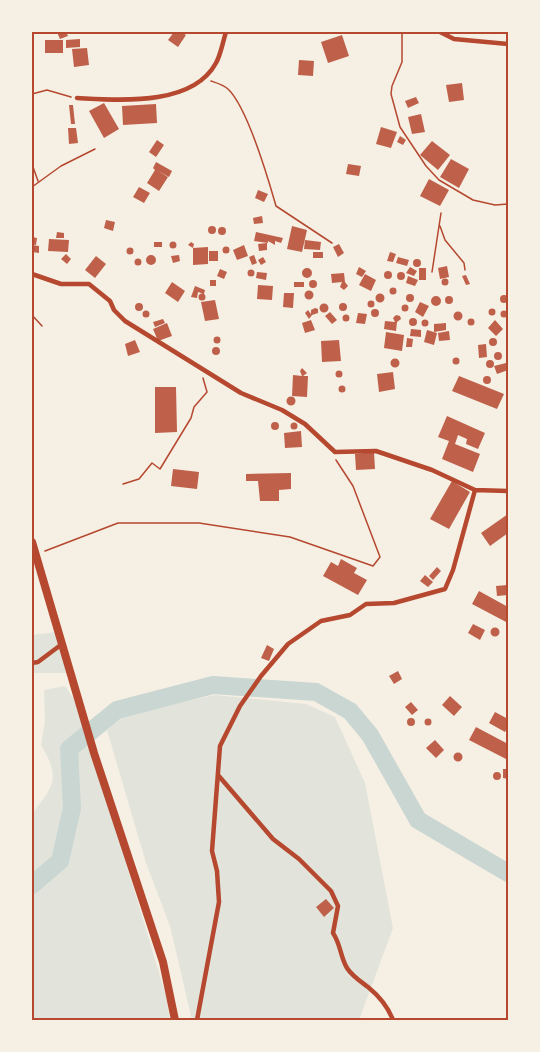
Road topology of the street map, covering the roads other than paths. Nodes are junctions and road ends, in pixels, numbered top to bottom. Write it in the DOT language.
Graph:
graph roads {
  1 [pos="226,32"];
  2 [pos="440,32"];
  3 [pos="508,44"];
  4 [pos="77,98"];
  5 [pos="32,274"];
  6 [pos="475,490"];
  7 [pos="508,491"];
  8 [pos="32,542"];
  9 [pos="62,644"];
  10 [pos="32,663"];
  11 [pos="218,775"];
  12 [pos="175,1020"];
  13 [pos="197,1020"];
  14 [pos="393,1020"];
  1 -- 4 [label="street"];
  2 -- 3 [label="street"];
  5 -- 6 [label="street"];
  6 -- 7 [label="street"];
  6 -- 11 [label="street"];
  8 -- 9 [label="highway"];
  9 -- 10 [label="street"];
  9 -- 12 [label="highway"];
  11 -- 13 [label="street"];
  11 -- 14 [label="street"];
}
